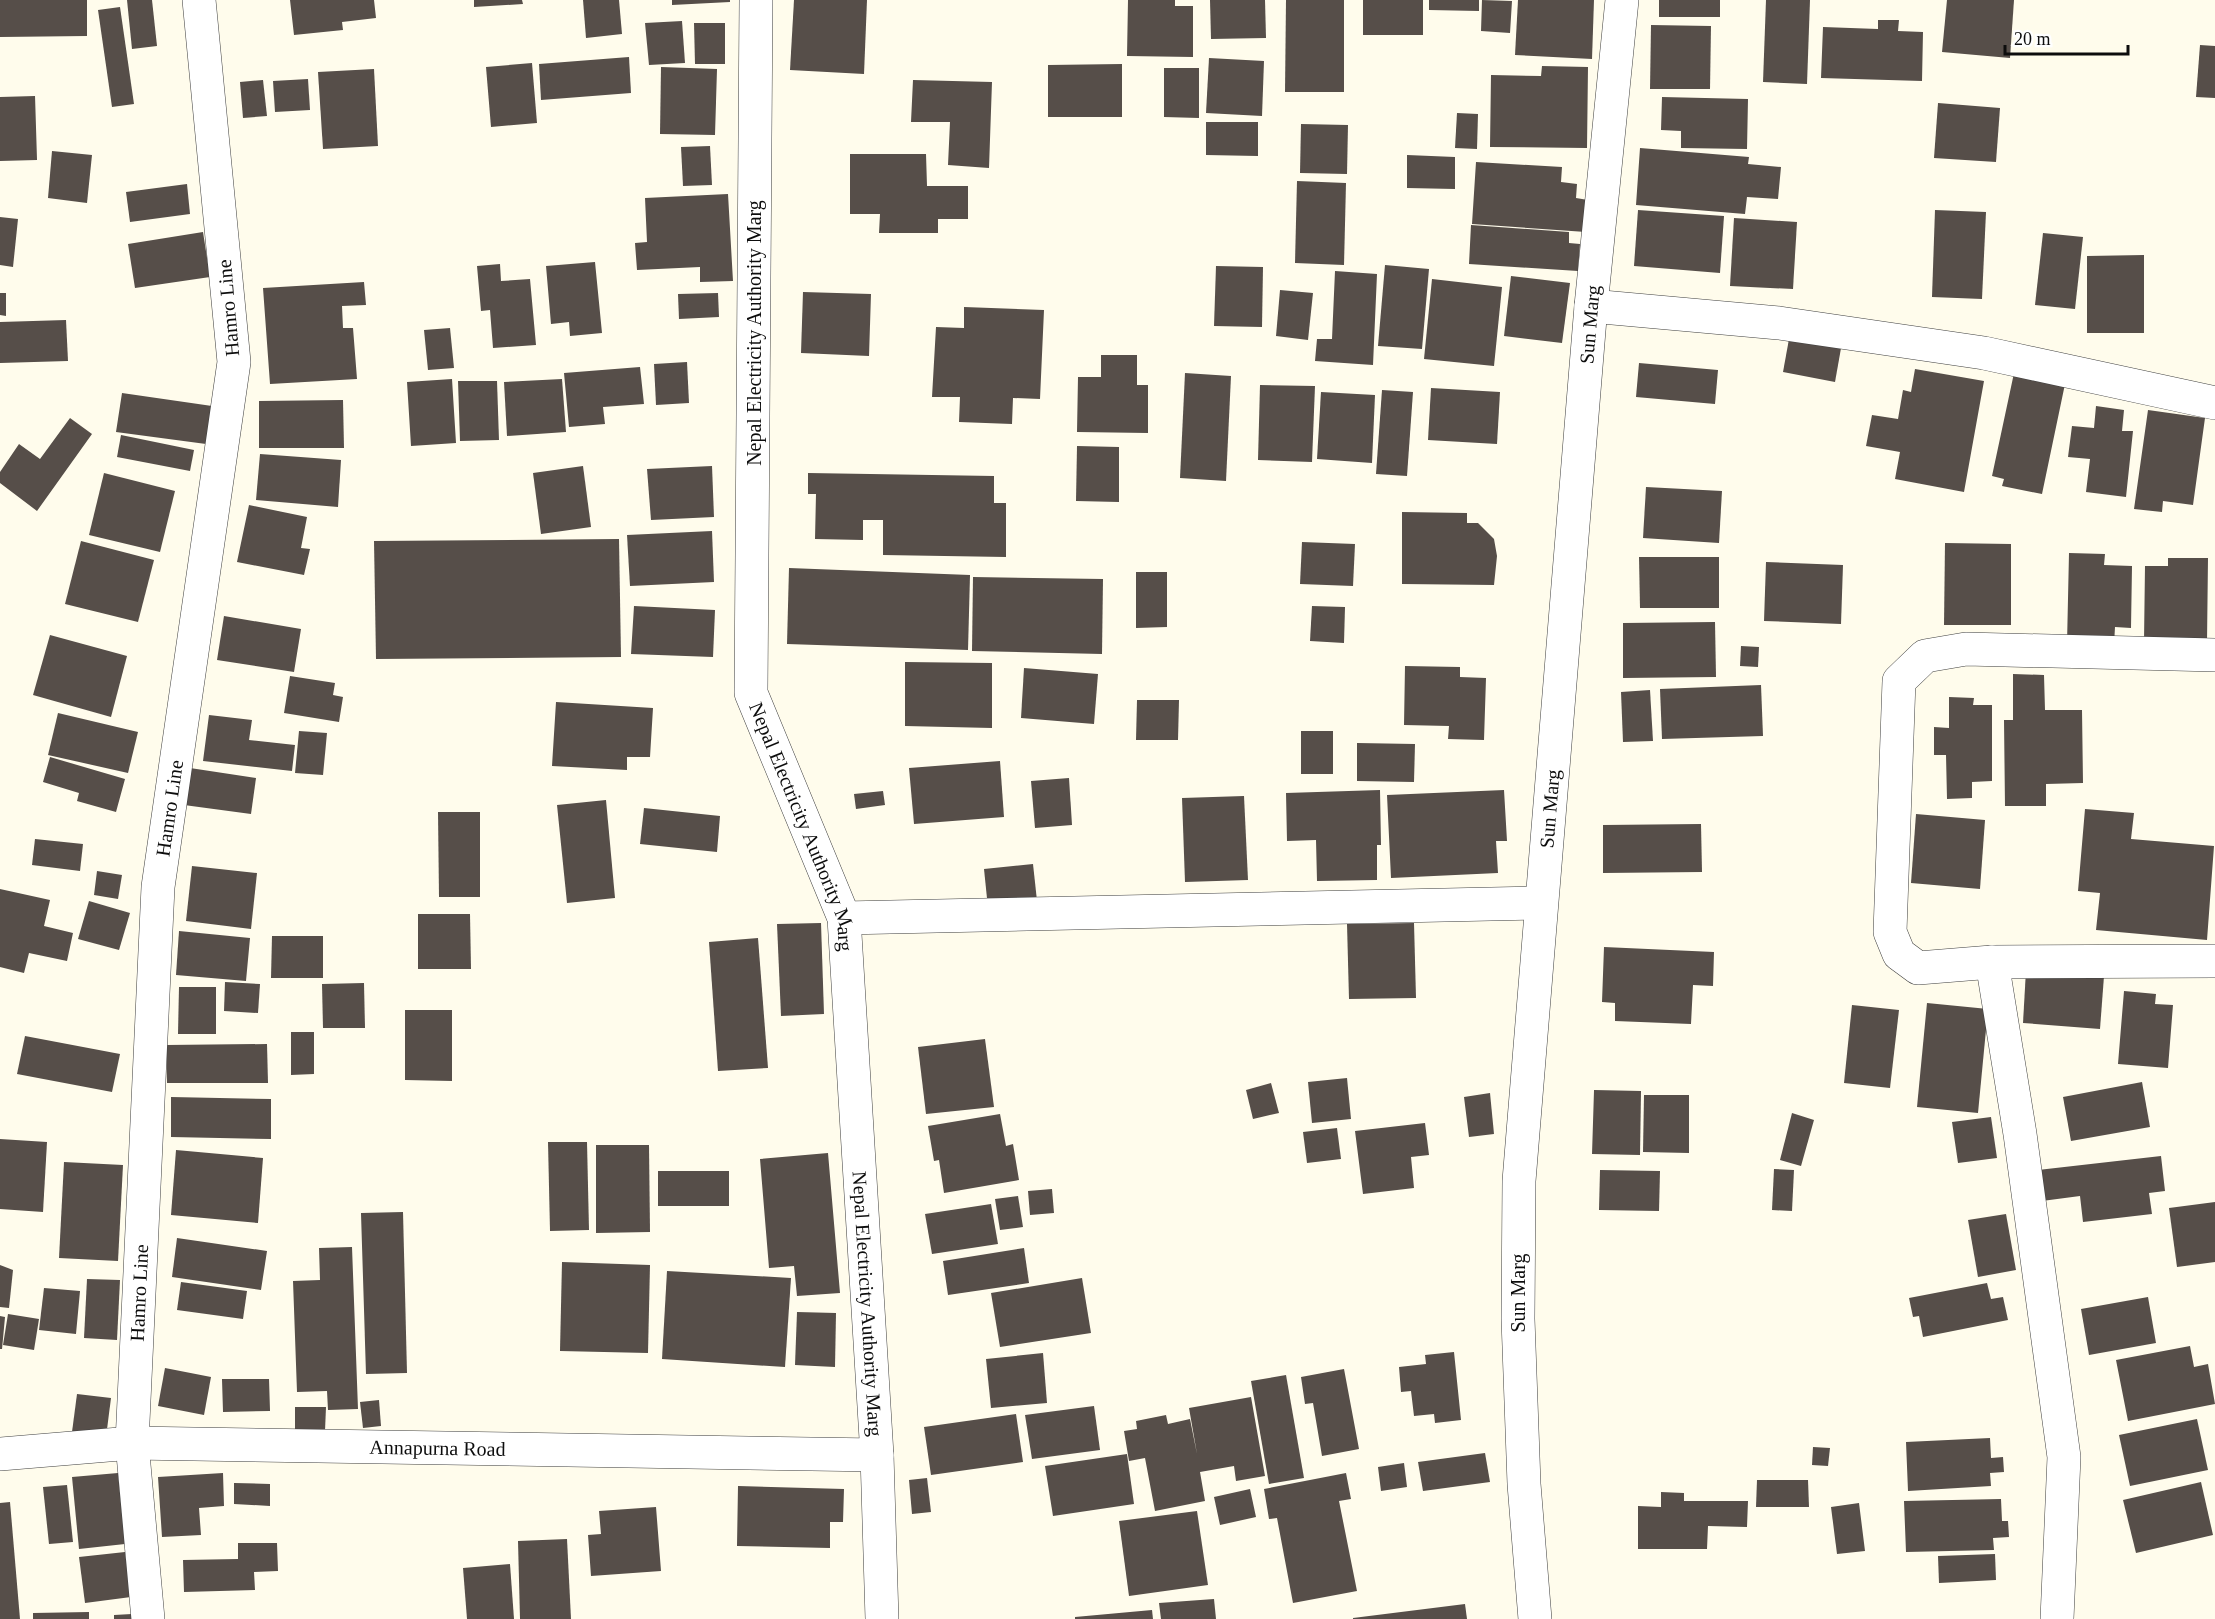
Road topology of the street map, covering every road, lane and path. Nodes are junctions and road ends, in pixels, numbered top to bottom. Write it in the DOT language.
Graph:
graph roads {
  1 [pos="199,0"];
  2 [pos="756,0"];
  3 [pos="1622,0"];
  4 [pos="1592,306"];
  5 [pos="2215,403"];
  6 [pos="2215,655"];
  7 [pos="1541,903"];
  8 [pos="844,918"];
  9 [pos="1992,962"];
  10 [pos="2215,962"];
  11 [pos="132,1443"];
  12 [pos="0,1454"];
  13 [pos="877,1455"];
  14 [pos="148,1619"];
  15 [pos="882,1619"];
  16 [pos="1535,1619"];
  17 [pos="2057,1619"];
  1 -- 11 [label="street, Hamro Line"];
  2 -- 8 [label="street, Nepal Electricity Authority Marg"];
  3 -- 4 [label="street, Sun Marg"];
  4 -- 5 [label="street"];
  4 -- 7 [label="street, Sun Marg"];
  6 -- 9 [label="street"];
  7 -- 8 [label="street"];
  7 -- 16 [label="street, Sun Marg"];
  8 -- 13 [label="street, Nepal Electricity Authority Marg"];
  9 -- 10 [label="street"];
  9 -- 17 [label="street"];
  11 -- 12 [label="street, Annapurna Road"];
  11 -- 13 [label="street, Annapurna Road"];
  11 -- 14 [label="street, Hamro Line"];
  13 -- 15 [label="street, Nepal Electricity Authority Marg"];
}
